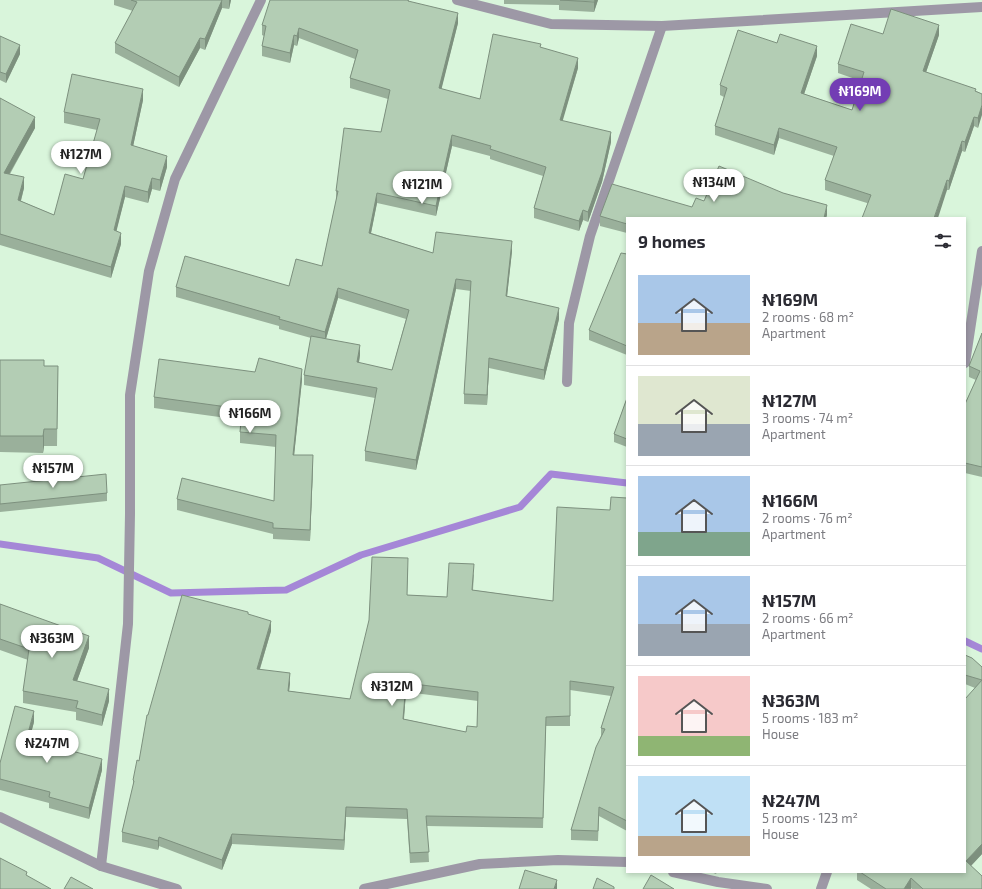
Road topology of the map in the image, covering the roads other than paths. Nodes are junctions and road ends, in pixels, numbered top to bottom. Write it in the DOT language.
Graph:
graph roads {
  1 [pos="261,0"];
  2 [pos="457,0"];
  3 [pos="982,7"];
  4 [pos="662,26"];
  5 [pos="982,251"];
  6 [pos="966,355"];
  7 [pos="567,382"];
  8 [pos="0,817"];
  9 [pos="626,862"];
  10 [pos="101,866"];
  11 [pos="678,873"];
  12 [pos="827,873"];
  13 [pos="177,889"];
  14 [pos="364,889"];
  15 [pos="767,889"];
  16 [pos="821,889"];
  1 -- 10 [label="street"];
  2 -- 4 [label="street"];
  3 -- 4 [label="street"];
  4 -- 7 [label="street"];
  5 -- 6 [label="street"];
  8 -- 10 [label="street"];
  9 -- 14 [label="street"];
  10 -- 13 [label="street"];
  11 -- 15 [label="street"];
  12 -- 16 [label="street"];
}
